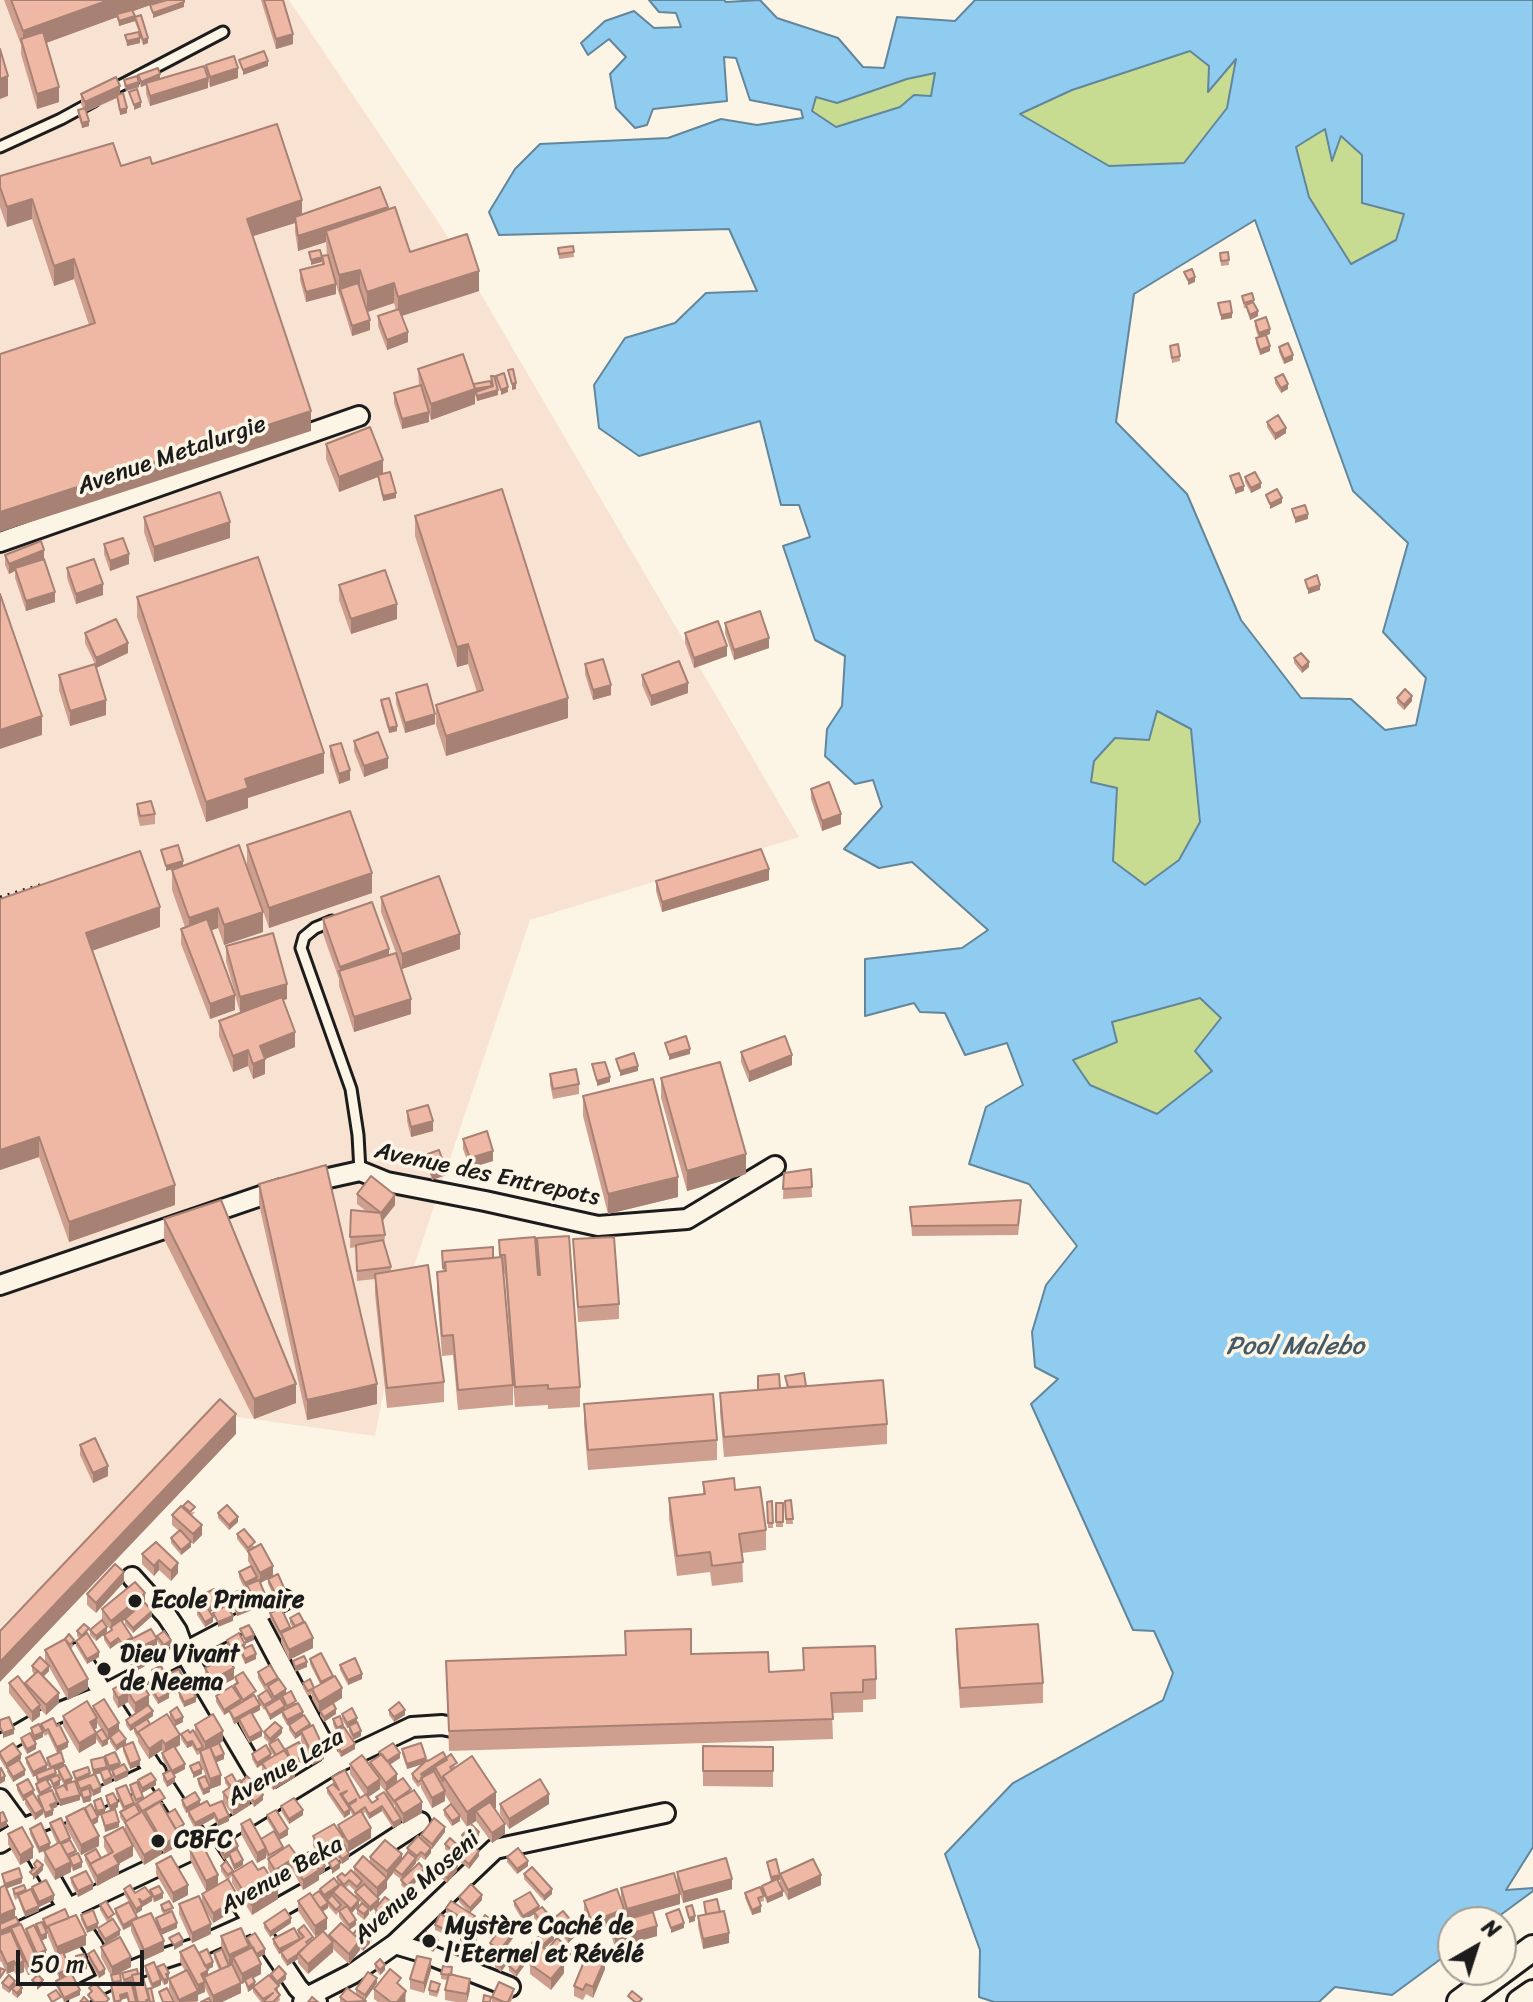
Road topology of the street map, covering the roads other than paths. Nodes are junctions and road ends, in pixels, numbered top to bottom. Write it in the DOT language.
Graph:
graph roads {
  1 [pos="223,32"];
  2 [pos="0,147"];
  3 [pos="359,416"];
  4 [pos="0,542"];
  5 [pos="343,916"];
  6 [pos="775,1166"];
  7 [pos="360,1171"];
  8 [pos="0,1285"];
  9 [pos="132,1577"];
  10 [pos="284,1600"];
  11 [pos="255,1615"];
  12 [pos="77,1653"];
  13 [pos="185,1653"];
  14 [pos="105,1694"];
  15 [pos="473,1731"];
  16 [pos="0,1745"];
  17 [pos="334,1764"];
  18 [pos="156,1772"];
  19 [pos="0,1799"];
  20 [pos="273,1802"];
  21 [pos="665,1813"];
  22 [pos="420,1822"];
  23 [pos="22,1829"];
  24 [pos="0,1843"];
  25 [pos="202,1845"];
  26 [pos="68,1909"];
  27 [pos="254,1922"];
  28 [pos="0,1941"];
  29 [pos="395,1944"];
  30 [pos="1533,1948"];
  31 [pos="109,1980"];
  32 [pos="510,1987"];
  33 [pos="1533,1993"];
  34 [pos="309,2000"];
  35 [pos="78,2002"];
  36 [pos="1460,2002"];
  37 [pos="1520,2002"];
  1 -- 2 [label="lane"];
  3 -- 4 [label="street, Avenue Metalurgie"];
  5 -- 7 [label="lane"];
  6 -- 7 [label="street, Avenue des Entrepots"];
  7 -- 8 [label="street, Avenue des Entrepots"];
  9 -- 13 [label="street"];
  10 -- 11 [label="street"];
  11 -- 13 [label="street"];
  11 -- 17 [label="street"];
  12 -- 14 [label="street"];
  13 -- 14 [label="street"];
  13 -- 20 [label="street"];
  14 -- 16 [label="street"];
  14 -- 18 [label="street"];
  15 -- 17 [label="street, Avenue Leza"];
  17 -- 20 [label="street, Avenue Leza"];
  18 -- 23 [label="street"];
  18 -- 25 [label="street"];
  19 -- 23 [label="street"];
  20 -- 25 [label="street, Avenue Leza"];
  21 -- 29 [label="street, Avenue Moseni"];
  22 -- 27 [label="street, Avenue Beka"];
  23 -- 24 [label="street"];
  23 -- 26 [label="street"];
  25 -- 26 [label="street, Avenue Leza"];
  25 -- 27 [label="street"];
  26 -- 28 [label="street, Avenue Leza"];
  26 -- 31 [label="street"];
  27 -- 31 [label="street, Avenue Beka"];
  27 -- 34 [label="street"];
  29 -- 32 [label="street"];
  29 -- 34 [label="street, Avenue Moseni"];
  30 -- 36 [label="street"];
  31 -- 35 [label="street, Avenue Beka"];
  33 -- 37 [label="street"];
}
